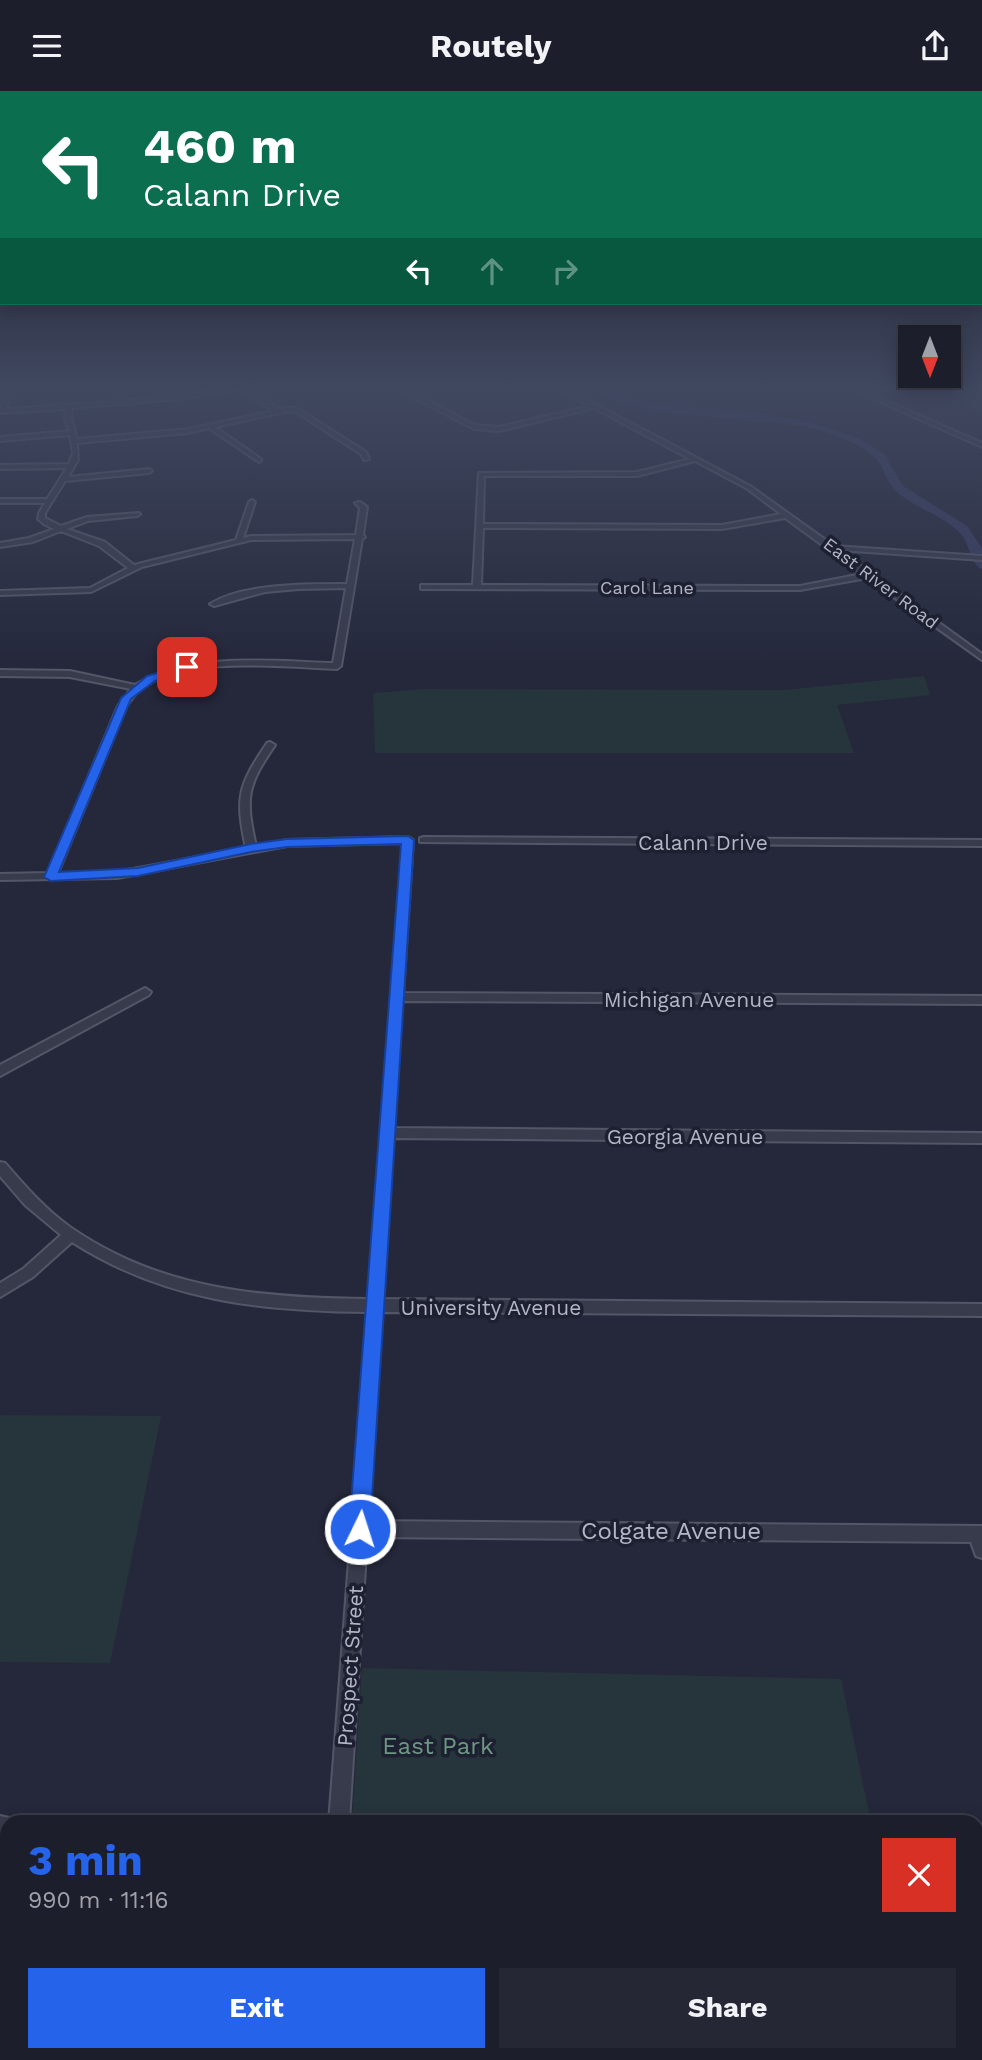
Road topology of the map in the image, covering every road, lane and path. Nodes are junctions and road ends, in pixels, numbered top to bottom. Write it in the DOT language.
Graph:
graph roads {
  1 [pos="62,480"];
  2 [pos="481,480"];
  3 [pos="735,480"];
  4 [pos="0,501"];
  5 [pos="50,501"];
  6 [pos="252,502"];
  7 [pos="358,503"];
  8 [pos="137,514"];
  9 [pos="788,515"];
  10 [pos="479,526"];
  11 [pos="60,528"];
  12 [pos="361,537"];
  13 [pos="239,540"];
  14 [pos="0,545"];
  15 [pos="834,548"];
  16 [pos="982,558"];
  17 [pos="132,568"];
  18 [pos="870,575"];
  19 [pos="352,586"];
  20 [pos="424,587"];
  21 [pos="477,587"];
  22 [pos="0,593"];
  23 [pos="214,604"];
  24 [pos="982,658"];
  25 [pos="0,673"];
  26 [pos="136,688"];
  27 [pos="270,745"];
  28 [pos="424,840"];
  29 [pos="982,843"];
  30 [pos="251,848"];
  31 [pos="0,877"];
  32 [pos="51,877"];
  33 [pos="145,992"];
  34 [pos="397,997"];
  35 [pos="982,1000"];
  36 [pos="0,1071"];
  37 [pos="387,1133"];
  38 [pos="982,1137"];
  39 [pos="0,1167"];
  40 [pos="70,1236"];
  41 [pos="0,1291"];
  42 [pos="375,1306"];
  43 [pos="982,1310"];
  44 [pos="360,1529"];
  45 [pos="980,1539"];
  46 [pos="340,1815"];
  1 -- 5 [label="street"];
  2 -- 10 [label="street"];
  3 -- 9 [label="street, East River Road"];
  4 -- 5 [label="street"];
  5 -- 11 [label="street"];
  6 -- 13 [label="street"];
  7 -- 12 [label="street"];
  8 -- 11 [label="street"];
  9 -- 10 [label="street"];
  9 -- 15 [label="street, East River Road"];
  10 -- 21 [label="street"];
  11 -- 14 [label="street"];
  11 -- 17 [label="street"];
  12 -- 13 [label="street"];
  12 -- 19 [label="street"];
  13 -- 17 [label="street"];
  15 -- 16 [label="street"];
  15 -- 18 [label="street, East River Road"];
  17 -- 22 [label="street"];
  18 -- 21 [label="street, Carol Lane"];
  18 -- 24 [label="street, East River Road"];
  19 -- 23 [label="street"];
  19 -- 26 [label="street"];
  20 -- 21 [label="street, Carol Lane"];
  25 -- 26 [label="street"];
  26 -- 32 [label="street"];
  27 -- 30 [label="street"];
  28 -- 29 [label="street, Calann Drive"];
  30 -- 32 [label="street"];
  30 -- 34 [label="street, Prospect Street"];
  31 -- 32 [label="street"];
  33 -- 36 [label="street"];
  34 -- 35 [label="street, Michigan Avenue"];
  34 -- 37 [label="street, Prospect Street"];
  37 -- 38 [label="street, Georgia Avenue"];
  37 -- 42 [label="street, Prospect Street"];
  39 -- 40 [label="street, University Avenue"];
  40 -- 41 [label="street"];
  40 -- 42 [label="street, University Avenue"];
  42 -- 43 [label="street, University Avenue"];
  42 -- 44 [label="street, Prospect Street"];
  44 -- 45 [label="street, Colgate Avenue"];
  44 -- 46 [label="street, Prospect Street"];
}
